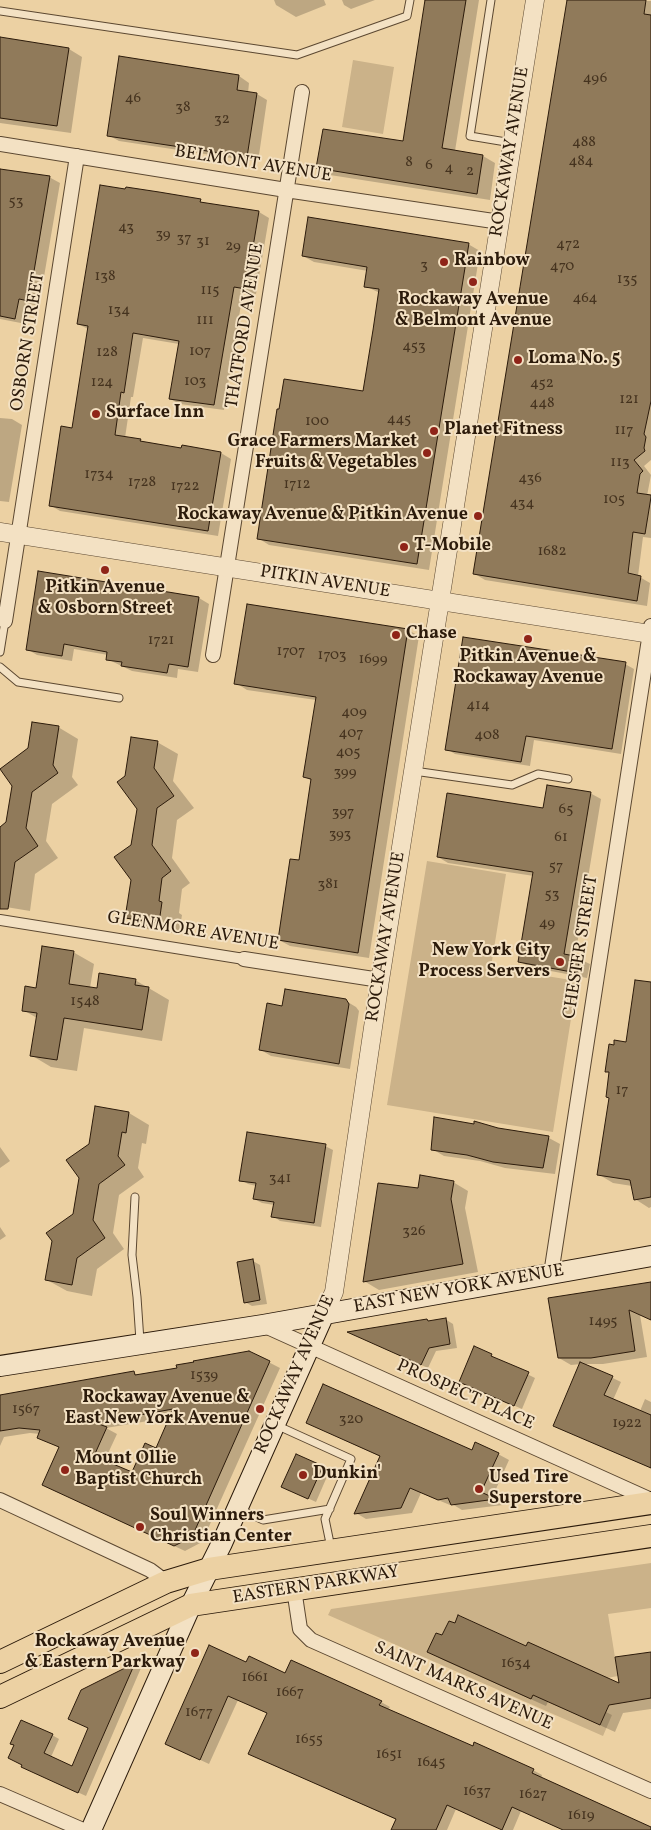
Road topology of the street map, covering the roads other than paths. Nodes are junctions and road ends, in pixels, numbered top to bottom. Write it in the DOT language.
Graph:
graph roads {
  1 [pos="410,0"];
  2 [pos="491,0"];
  3 [pos="535,0"];
  4 [pos="0,11"];
  5 [pos="302,92"];
  6 [pos="512,143"];
  7 [pos="0,144"];
  8 [pos="77,156"];
  9 [pos="286,190"];
  10 [pos="500,222"];
  11 [pos="0,532"];
  12 [pos="18,535"];
  13 [pos="227,568"];
  14 [pos="440,601"];
  15 [pos="5,621"];
  16 [pos="651,631"];
  17 [pos="0,652"];
  18 [pos="213,655"];
  19 [pos="0,667"];
  20 [pos="119,698"];
  21 [pos="414,771"];
  22 [pos="568,779"];
  23 [pos="0,920"];
  24 [pos="244,959"];
  25 [pos="380,980"];
  26 [pos="135,1197"];
  27 [pos="651,1256"];
  28 [pos="551,1274"];
  29 [pos="324,1314"];
  30 [pos="263,1325"];
  31 [pos="140,1344"];
  32 [pos="309,1346"];
  33 [pos="0,1366"];
  34 [pos="274,1424"];
  35 [pos="0,1500"];
  36 [pos="651,1502"];
  37 [pos="237,1508"];
  38 [pos="330,1509"];
  39 [pos="651,1536"];
  40 [pos="332,1551"];
  41 [pos="209,1569"];
  42 [pos="166,1582"];
  43 [pos="294,1589"];
  44 [pos="191,1605"];
  45 [pos="0,1662"];
  46 [pos="0,1697"];
  47 [pos="651,1791"];
  48 [pos="0,1794"];
  49 [pos="83,1830"];
  50 [pos="91,1830"];
  1 -- 4 [label="lane"];
  2 -- 6 [label="lane"];
  3 -- 6 [label="street, ROCKAWAY AVENUE"];
  5 -- 9 [label="street, THATFORD AVENUE"];
  6 -- 10 [label="street, ROCKAWAY AVENUE"];
  7 -- 8 [label="street, BELMONT AVENUE"];
  8 -- 9 [label="street, BELMONT AVENUE"];
  8 -- 12 [label="street, OSBORN STREET"];
  9 -- 10 [label="street, BELMONT AVENUE"];
  9 -- 13 [label="street, THATFORD AVENUE"];
  10 -- 14 [label="street, ROCKAWAY AVENUE"];
  11 -- 12 [label="street, PITKIN AVENUE"];
  12 -- 13 [label="street, PITKIN AVENUE"];
  12 -- 15 [label="street, OSBORN STREET"];
  13 -- 14 [label="street, PITKIN AVENUE"];
  13 -- 18 [label="street, THATFORD AVENUE"];
  14 -- 16 [label="street, PITKIN AVENUE"];
  14 -- 21 [label="street, ROCKAWAY AVENUE"];
  15 -- 17 [label="lane"];
  16 -- 28 [label="street, CHESTER STREET"];
  19 -- 20 [label="lane"];
  21 -- 22 [label="lane"];
  21 -- 25 [label="street, ROCKAWAY AVENUE"];
  23 -- 24 [label="street, GLENMORE AVENUE"];
  24 -- 25 [label="street, GLENMORE AVENUE"];
  25 -- 29 [label="street, ROCKAWAY AVENUE"];
  26 -- 31 [label="lane"];
  27 -- 28 [label="main road, EAST NEW YORK AVENUE"];
  28 -- 29 [label="main road, EAST NEW YORK AVENUE"];
  29 -- 30 [label="main road, EAST NEW YORK AVENUE"];
  29 -- 32 [label="main road, ROCKAWAY AVENUE"];
  30 -- 31 [label="main road, EAST NEW YORK AVENUE"];
  30 -- 32 [label="street, PROSPECT PLACE"];
  31 -- 33 [label="main road, EAST NEW YORK AVENUE"];
  32 -- 34 [label="main road, ROCKAWAY AVENUE"];
  32 -- 36 [label="street, PROSPECT PLACE"];
  34 -- 37 [label="main road, ROCKAWAY AVENUE"];
  34 -- 38 [label="lane"];
  35 -- 42 [label="street"];
  36 -- 40 [label="main road, EASTERN PARKWAY"];
  37 -- 38 [label="lane"];
  37 -- 41 [label="main road, ROCKAWAY AVENUE"];
  38 -- 40 [label="lane"];
  39 -- 43 [label="main road, EASTERN PARKWAY"];
  40 -- 41 [label="main road, EASTERN PARKWAY"];
  41 -- 42 [label="main road, EASTERN PARKWAY"];
  41 -- 44 [label="main road, ROCKAWAY AVENUE"];
  42 -- 45 [label="main road, EASTERN PARKWAY"];
  43 -- 44 [label="main road, EASTERN PARKWAY"];
  43 -- 47 [label="street, SAINT MARKS AVENUE"];
  44 -- 46 [label="main road, EASTERN PARKWAY"];
  44 -- 50 [label="main road, ROCKAWAY AVENUE"];
  48 -- 49 [label="street"];
}
